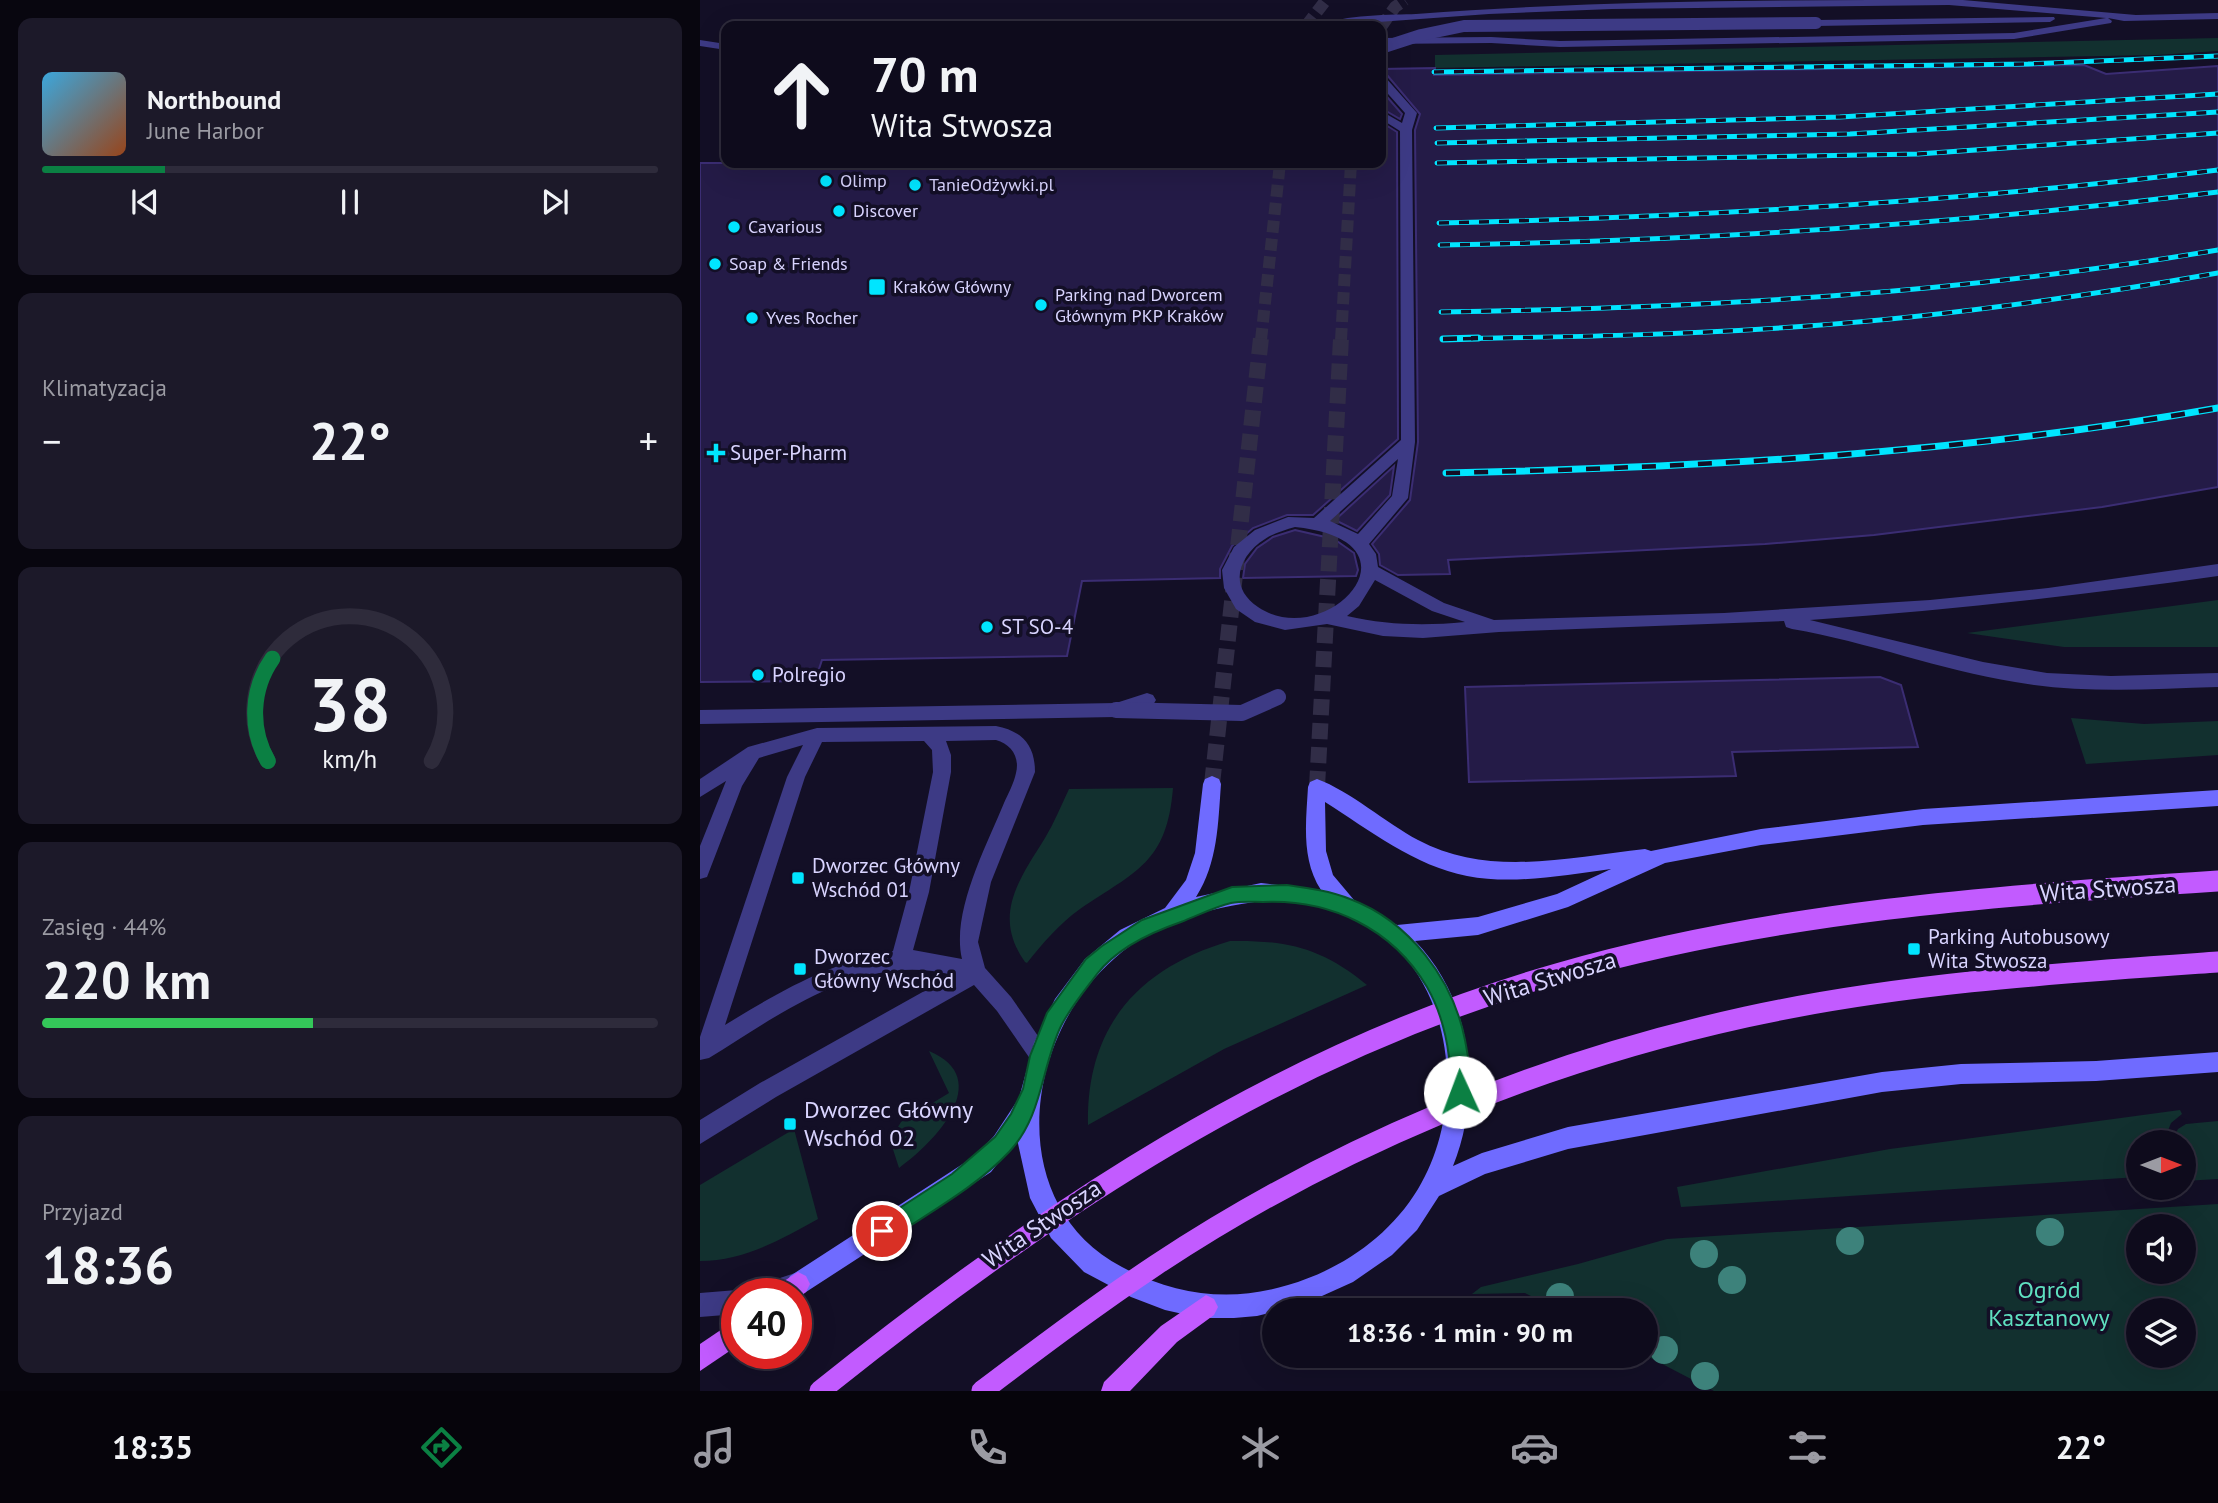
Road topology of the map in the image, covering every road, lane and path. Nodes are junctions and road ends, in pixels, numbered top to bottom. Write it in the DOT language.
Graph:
graph roads {
  1 [pos="1598,0"];
  2 [pos="1947,1"];
  3 [pos="1612,6"];
  4 [pos="2218,16"];
  5 [pos="2133,17"];
  6 [pos="1364,21"];
  7 [pos="1464,26"];
  8 [pos="1386,30"];
  9 [pos="1386,41"];
  10 [pos="700,43"];
  11 [pos="1620,43"];
  12 [pos="721,46"];
  13 [pos="1386,46"];
  14 [pos="1386,85"];
  15 [pos="1386,117"];
  16 [pos="1406,130"];
  17 [pos="1408,442"];
  18 [pos="1319,522"];
  19 [pos="1360,543"];
  20 [pos="1370,570"];
  21 [pos="2218,570"];
  22 [pos="1328,618"];
  23 [pos="1792,623"];
  24 [pos="1499,626"];
  25 [pos="1458,629"];
  26 [pos="1430,630"];
  27 [pos="2218,680"];
  28 [pos="1278,697"];
  29 [pos="1147,700"];
  30 [pos="1116,710"];
  31 [pos="700,718"];
  32 [pos="928,734"];
  33 [pos="817,735"];
  34 [pos="754,752"];
  35 [pos="1212,784"];
  36 [pos="700,789"];
  37 [pos="2218,798"];
  38 [pos="1662,855"];
  39 [pos="700,871"];
  40 [pos="2218,881"];
  41 [pos="1347,906"];
  42 [pos="1167,918"];
  43 [pos="1395,934"];
  44 [pos="901,959"];
  45 [pos="2218,962"];
  46 [pos="976,973"];
  47 [pos="703,1050"];
  48 [pos="1040,1056"];
  49 [pos="2218,1062"];
  50 [pos="1033,1090"];
  51 [pos="700,1133"];
  52 [pos="1430,1189"];
  53 [pos="809,1278"];
  54 [pos="721,1303"];
  55 [pos="700,1305"];
  56 [pos="1206,1307"];
  57 [pos="721,1343"];
  58 [pos="700,1359"];
  59 [pos="820,1391"];
  60 [pos="982,1391"];
  61 [pos="1113,1391"];
  1 -- 3 [label="lane"];
  2 -- 3 [label="lane"];
  2 -- 5 [label="lane"];
  3 -- 6 [label="lane"];
  3 -- 11 [label="lane"];
  4 -- 5 [label="lane"];
  5 -- 7 [label="lane, bridge"];
  5 -- 11 [label="lane"];
  7 -- 8 [label="lane, bridge"];
  7 -- 13 [label="lane, bridge"];
  9 -- 11 [label="lane"];
  10 -- 12 [label="lane"];
  14 -- 16 [label="lane"];
  15 -- 16 [label="lane"];
  16 -- 17 [label="lane"];
  17 -- 18 [label="lane"];
  17 -- 19 [label="lane"];
  18 -- 19 [label="lane"];
  18 -- 22 [label="lane"];
  19 -- 20 [label="lane"];
  20 -- 22 [label="lane"];
  20 -- 24 [label="lane"];
  21 -- 24 [label="lane"];
  22 -- 24 [label="lane"];
  23 -- 27 [label="lane"];
  25 -- 26 [label="lane"];
  28 -- 30 [label="lane, bridge"];
  29 -- 30 [label="lane"];
  30 -- 31 [label="lane"];
  32 -- 33 [label="lane"];
  32 -- 44 [label="lane"];
  32 -- 46 [label="lane"];
  33 -- 34 [label="lane"];
  33 -- 47 [label="lane"];
  34 -- 36 [label="lane"];
  34 -- 39 [label="lane"];
  35 -- 42 [label="street"];
  37 -- 38 [label="street"];
  38 -- 41 [label="street"];
  38 -- 43 [label="street"];
  40 -- 59 [label="main road, Wita Stwosza, bridge"];
  41 -- 42 [label="street"];
  41 -- 43 [label="street"];
  42 -- 48 [label="street"];
  43 -- 52 [label="street"];
  44 -- 46 [label="lane"];
  44 -- 47 [label="lane"];
  45 -- 60 [label="main road, bridge"];
  46 -- 48 [label="lane"];
  46 -- 51 [label="lane"];
  48 -- 50 [label="street"];
  49 -- 52 [label="street"];
  50 -- 53 [label="street"];
  50 -- 56 [label="street"];
  52 -- 56 [label="street"];
  54 -- 55 [label="lane"];
  56 -- 61 [label="main road"];
  57 -- 58 [label="main road"];
}
